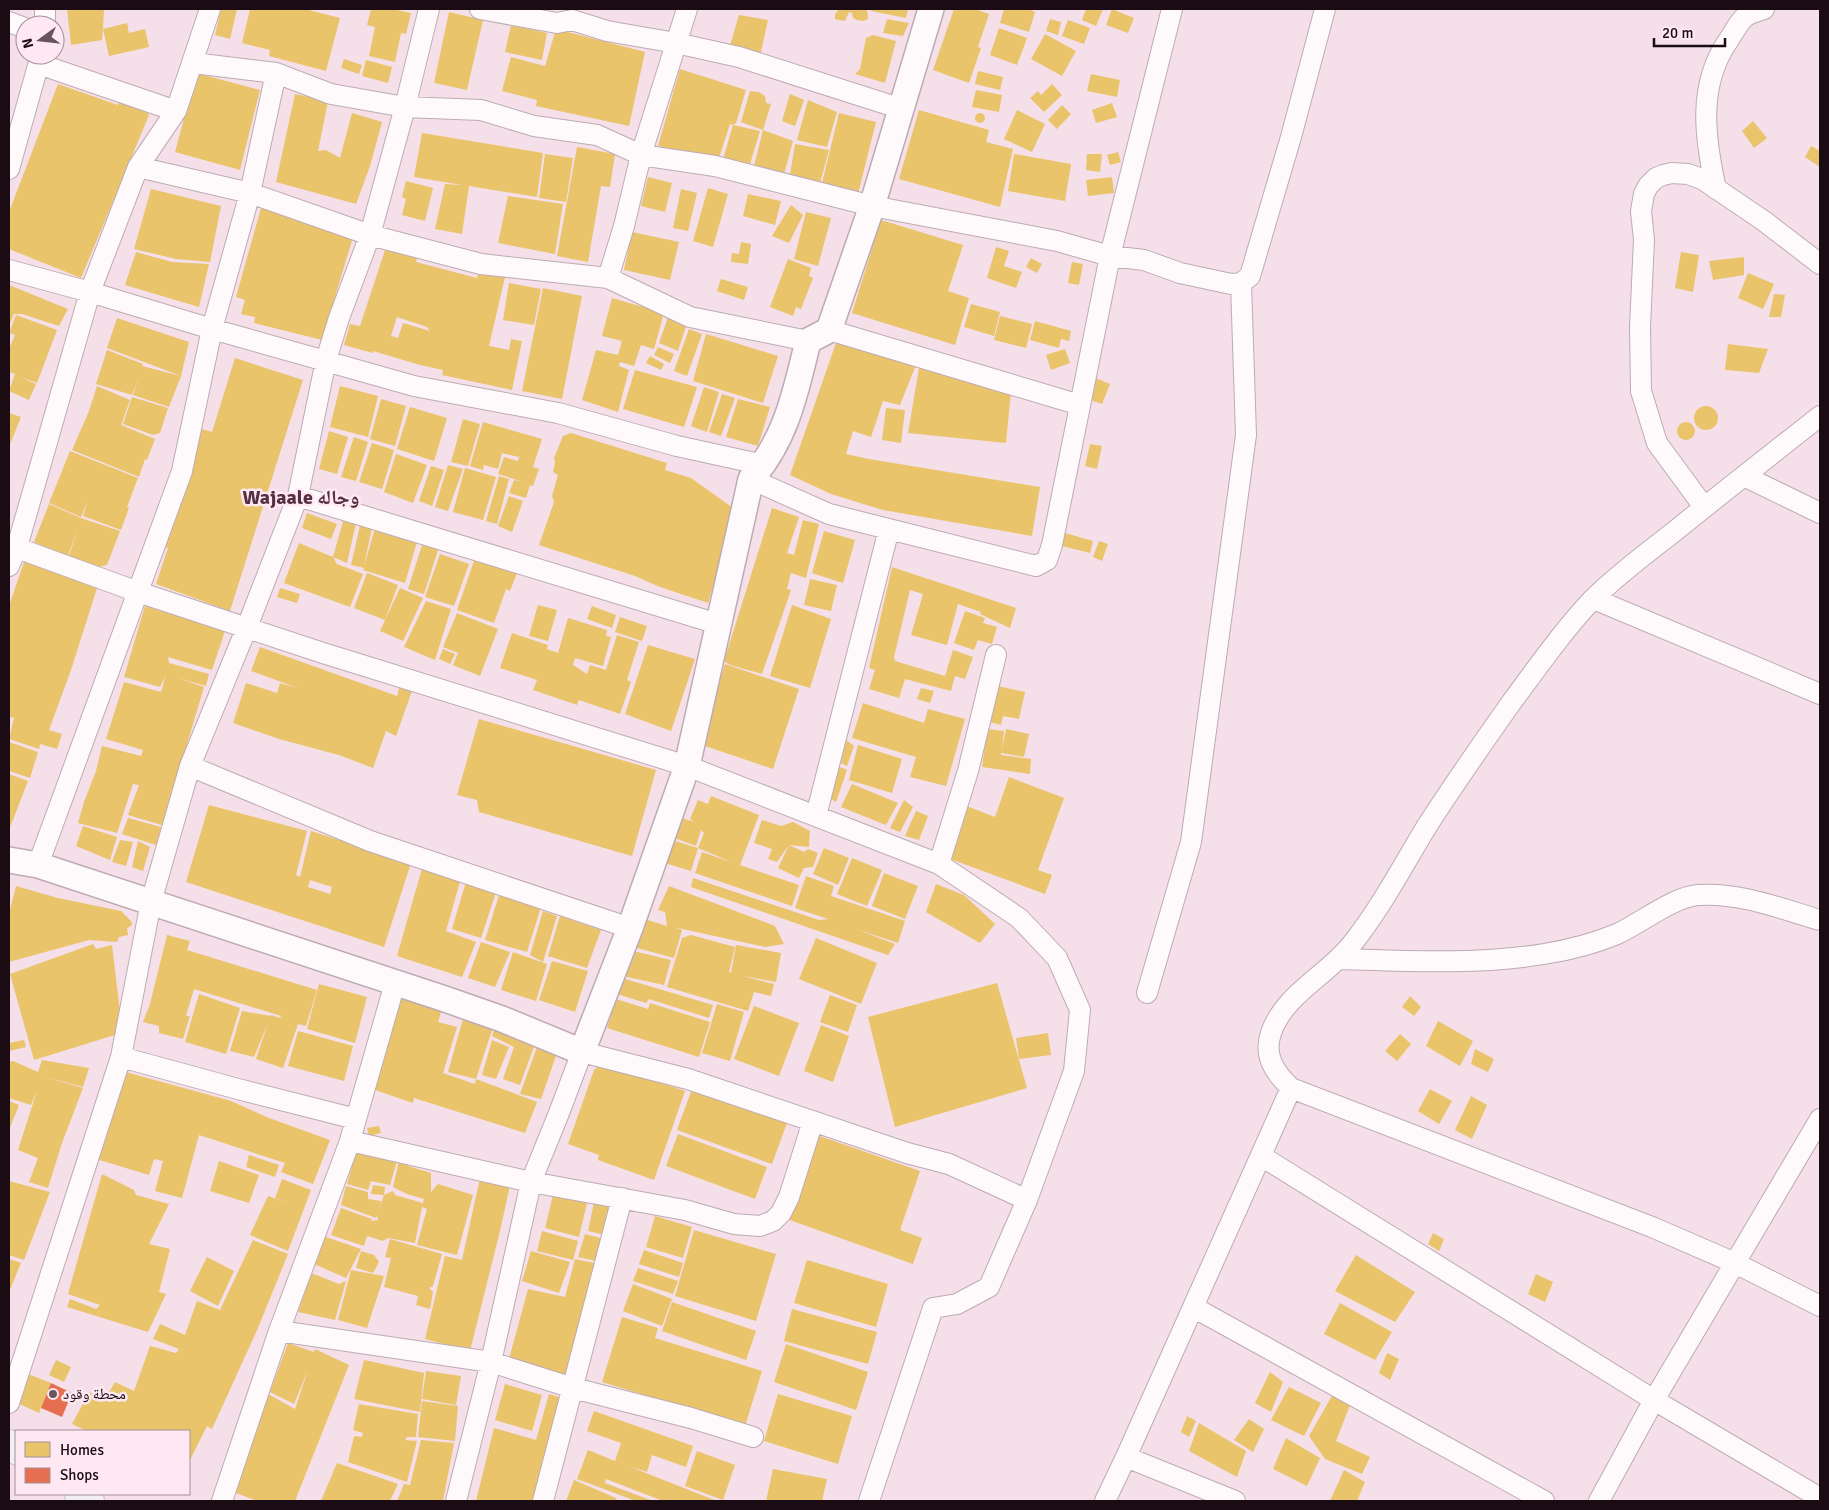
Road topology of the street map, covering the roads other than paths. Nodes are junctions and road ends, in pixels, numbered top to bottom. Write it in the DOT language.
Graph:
graph roads {
  1 [pos="210,9"];
  2 [pos="429,9"];
  3 [pos="480,9"];
  4 [pos="687,9"];
  5 [pos="931,9"];
  6 [pos="1172,9"];
  7 [pos="1325,9"];
  8 [pos="1764,9"];
  9 [pos="676,43"];
  10 [pos="193,63"];
  11 [pos="38,65"];
  12 [pos="56,65"];
  13 [pos="276,73"];
  14 [pos="405,107"];
  15 [pos="902,109"];
  16 [pos="176,111"];
  17 [pos="641,155"];
  18 [pos="138,167"];
  19 [pos="9,169"];
  20 [pos="1716,189"];
  21 [pos="250,193"];
  22 [pos="872,206"];
  23 [pos="370,235"];
  24 [pos="1110,256"];
  25 [pos="1820,264"];
  26 [pos="9,270"];
  27 [pos="608,278"];
  28 [pos="1241,283"];
  29 [pos="90,292"];
  30 [pos="212,329"];
  31 [pos="818,336"];
  32 [pos="326,360"];
  33 [pos="1080,405"];
  34 [pos="1820,416"];
  35 [pos="757,472"];
  36 [pos="1744,476"];
  37 [pos="298,496"];
  38 [pos="1704,507"];
  39 [pos="1820,513"];
  40 [pos="889,529"];
  41 [pos="13,546"];
  42 [pos="9,566"];
  43 [pos="138,592"];
  44 [pos="1594,599"];
  45 [pos="718,624"];
  46 [pos="248,627"];
  47 [pos="996,655"];
  48 [pos="1820,694"];
  49 [pos="190,766"];
  50 [pos="687,766"];
  51 [pos="816,816"];
  52 [pos="9,860"];
  53 [pos="939,864"];
  54 [pos="38,865"];
  55 [pos="151,902"];
  56 [pos="1820,920"];
  57 [pos="630,928"];
  58 [pos="1339,959"];
  59 [pos="395,983"];
  60 [pos="1147,994"];
  61 [pos="582,1052"];
  62 [pos="121,1057"];
  63 [pos="1291,1088"];
  64 [pos="356,1118"];
  65 [pos="1820,1119"];
  66 [pos="814,1121"];
  67 [pos="350,1141"];
  68 [pos="1261,1156"];
  69 [pos="531,1182"];
  70 [pos="622,1198"];
  71 [pos="1027,1200"];
  72 [pos="1736,1263"];
  73 [pos="1193,1306"];
  74 [pos="1820,1306"];
  75 [pos="279,1331"];
  76 [pos="491,1362"];
  77 [pos="573,1388"];
  78 [pos="1654,1400"];
  79 [pos="9,1403"];
  80 [pos="753,1437"];
  81 [pos="1126,1457"];
  82 [pos="1820,1498"];
  83 [pos="222,1501"];
  84 [pos="456,1501"];
  85 [pos="543,1501"];
  86 [pos="869,1501"];
  87 [pos="1105,1501"];
  88 [pos="1235,1501"];
  89 [pos="1544,1501"];
  90 [pos="1599,1501"];
  1 -- 10 [label="street"];
  2 -- 14 [label="street"];
  3 -- 9 [label="street"];
  4 -- 9 [label="street"];
  5 -- 15 [label="street"];
  6 -- 24 [label="street"];
  7 -- 28 [label="street"];
  8 -- 20 [label="street"];
  9 -- 15 [label="street"];
  9 -- 17 [label="street"];
  10 -- 13 [label="street"];
  10 -- 16 [label="street"];
  11 -- 19 [label="street"];
  12 -- 16 [label="street"];
  13 -- 14 [label="street"];
  13 -- 21 [label="street"];
  14 -- 17 [label="street"];
  14 -- 23 [label="street"];
  15 -- 22 [label="street"];
  16 -- 18 [label="street"];
  17 -- 22 [label="street"];
  17 -- 27 [label="street"];
  18 -- 21 [label="street"];
  18 -- 29 [label="street"];
  20 -- 25 [label="street"];
  20 -- 38 [label="street"];
  21 -- 23 [label="street"];
  21 -- 30 [label="street"];
  22 -- 24 [label="street"];
  22 -- 31 [label="street"];
  23 -- 27 [label="street"];
  23 -- 32 [label="street"];
  24 -- 28 [label="street"];
  24 -- 33 [label="street"];
  26 -- 29 [label="street"];
  27 -- 31 [label="street"];
  28 -- 60 [label="street"];
  29 -- 30 [label="street"];
  29 -- 41 [label="street"];
  30 -- 32 [label="street"];
  30 -- 43 [label="street"];
  31 -- 33 [label="street"];
  31 -- 35 [label="street"];
  32 -- 35 [label="street"];
  32 -- 37 [label="street"];
  33 -- 40 [label="street"];
  34 -- 36 [label="street"];
  35 -- 40 [label="street"];
  35 -- 45 [label="street"];
  36 -- 38 [label="street"];
  36 -- 39 [label="street"];
  37 -- 45 [label="street"];
  37 -- 46 [label="street"];
  38 -- 44 [label="street"];
  40 -- 51 [label="street"];
  41 -- 42 [label="street"];
  41 -- 43 [label="street"];
  43 -- 46 [label="street"];
  43 -- 54 [label="street"];
  44 -- 48 [label="street"];
  44 -- 58 [label="street"];
  45 -- 50 [label="street"];
  46 -- 49 [label="street"];
  46 -- 50 [label="street"];
  47 -- 53 [label="street"];
  49 -- 55 [label="street"];
  49 -- 57 [label="street"];
  50 -- 51 [label="street"];
  50 -- 57 [label="street"];
  51 -- 53 [label="street"];
  52 -- 54 [label="street"];
  53 -- 71 [label="street"];
  54 -- 55 [label="street"];
  55 -- 59 [label="street"];
  55 -- 62 [label="street"];
  56 -- 58 [label="street"];
  57 -- 61 [label="street"];
  58 -- 63 [label="street"];
  59 -- 61 [label="street"];
  59 -- 64 [label="street"];
  61 -- 66 [label="street"];
  61 -- 69 [label="street"];
  62 -- 64 [label="street"];
  62 -- 79 [label="street"];
  63 -- 68 [label="street"];
  63 -- 72 [label="street"];
  64 -- 67 [label="street"];
  65 -- 72 [label="street"];
  66 -- 70 [label="street"];
  66 -- 71 [label="street"];
  67 -- 69 [label="street"];
  67 -- 75 [label="street"];
  68 -- 73 [label="street"];
  68 -- 78 [label="street"];
  69 -- 70 [label="street"];
  69 -- 76 [label="street"];
  70 -- 77 [label="street"];
  71 -- 86 [label="street"];
  72 -- 74 [label="street"];
  72 -- 78 [label="street"];
  73 -- 81 [label="street"];
  73 -- 89 [label="street"];
  75 -- 76 [label="street"];
  75 -- 83 [label="street"];
  76 -- 77 [label="street"];
  76 -- 84 [label="street"];
  77 -- 80 [label="street"];
  77 -- 85 [label="street"];
  78 -- 82 [label="street"];
  78 -- 90 [label="street"];
  81 -- 87 [label="street"];
  81 -- 88 [label="street"];
}
